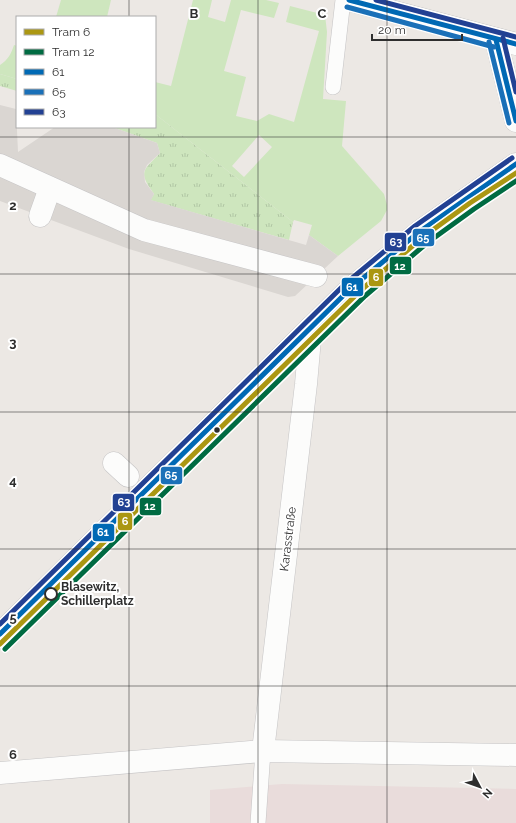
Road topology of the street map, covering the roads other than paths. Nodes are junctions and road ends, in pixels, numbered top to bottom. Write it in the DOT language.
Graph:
graph roads {
  1 [pos="342,0"];
  2 [pos="349,0"];
  3 [pos="506,42"];
  4 [pos="333,87"];
  5 [pos="516,121"];
  6 [pos="516,164"];
  7 [pos="0,165"];
  8 [pos="50,188"];
  9 [pos="40,216"];
  10 [pos="316,276"];
  11 [pos="312,327"];
  12 [pos="0,634"];
  13 [pos="263,751"];
  14 [pos="516,755"];
  15 [pos="0,773"];
  16 [pos="258,823"];
  1 -- 4 [label="lane"];
  2 -- 3 [label="street"];
  3 -- 5 [label="street"];
  6 -- 11 [label="street"];
  7 -- 8 [label="street"];
  8 -- 9 [label="street"];
  8 -- 10 [label="street"];
  11 -- 12 [label="street"];
  11 -- 13 [label="street, Karasstraße"];
  13 -- 14 [label="street"];
  13 -- 15 [label="street"];
  13 -- 16 [label="lane"];
}
